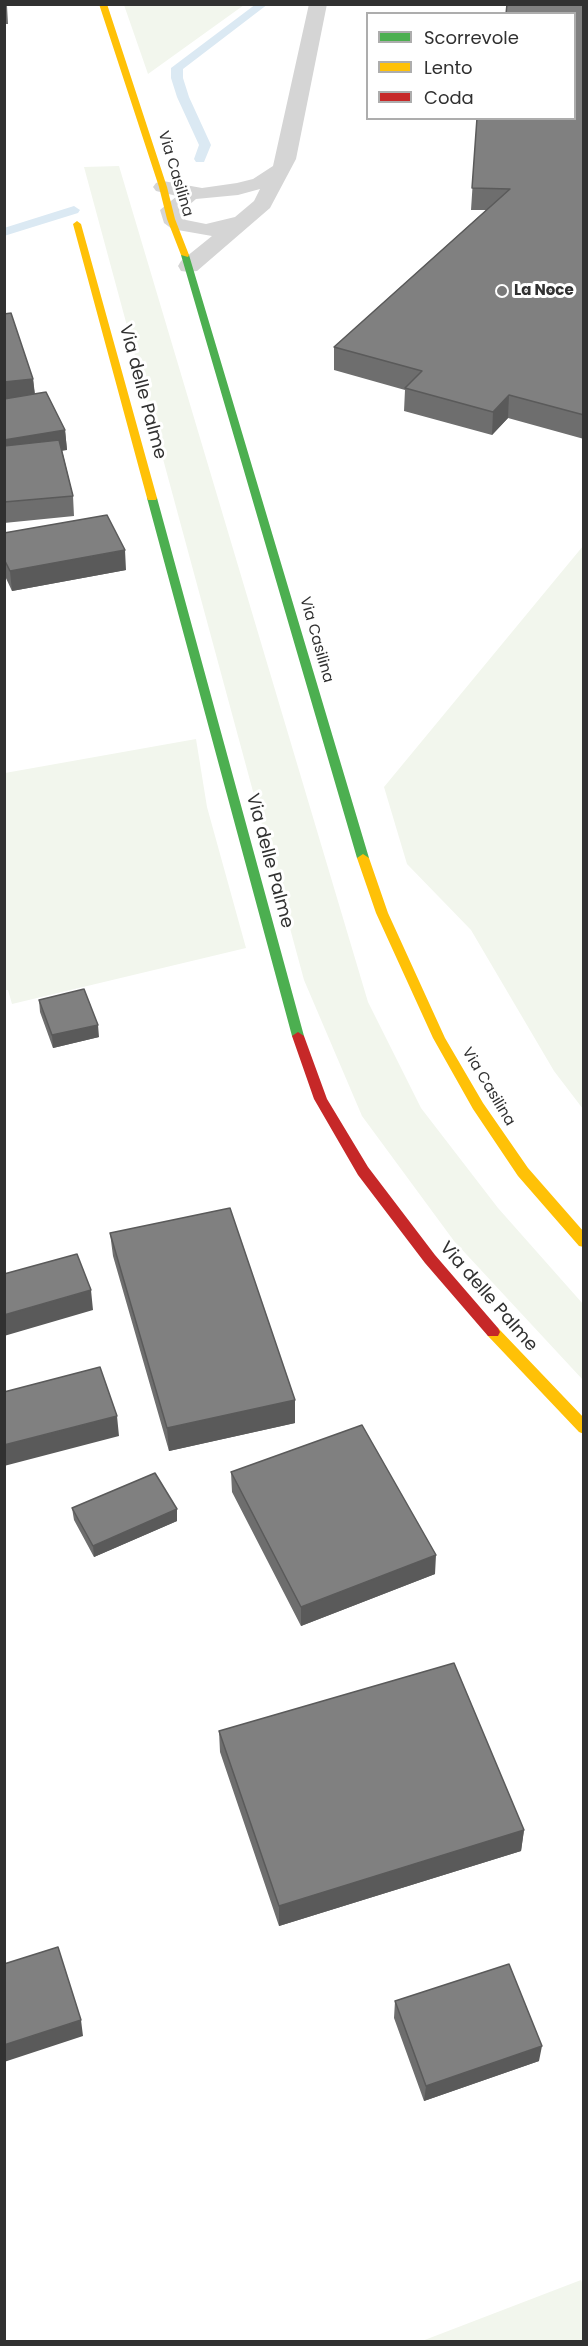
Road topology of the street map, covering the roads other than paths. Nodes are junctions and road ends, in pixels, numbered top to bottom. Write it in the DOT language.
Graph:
graph roads {
  1 [pos="103,4"];
  2 [pos="318,4"];
  3 [pos="281,169"];
  4 [pos="163,187"];
  5 [pos="202,194"];
  6 [pos="171,219"];
  7 [pos="243,220"];
  8 [pos="77,224"];
  9 [pos="189,266"];
  10 [pos="584,1242"];
  11 [pos="584,1428"];
  1 -- 4 [label="main road, Via Casilina"];
  2 -- 3 [label="street"];
  3 -- 5 [label="street"];
  3 -- 7 [label="street"];
  4 -- 5 [label="street"];
  4 -- 6 [label="main road, Via Casilina"];
  5 -- 6 [label="street"];
  6 -- 7 [label="street"];
  6 -- 9 [label="main road, Via Casilina"];
  7 -- 9 [label="street"];
  8 -- 11 [label="main road, Via delle Palme"];
  9 -- 10 [label="main road, Via Casilina"];
}
